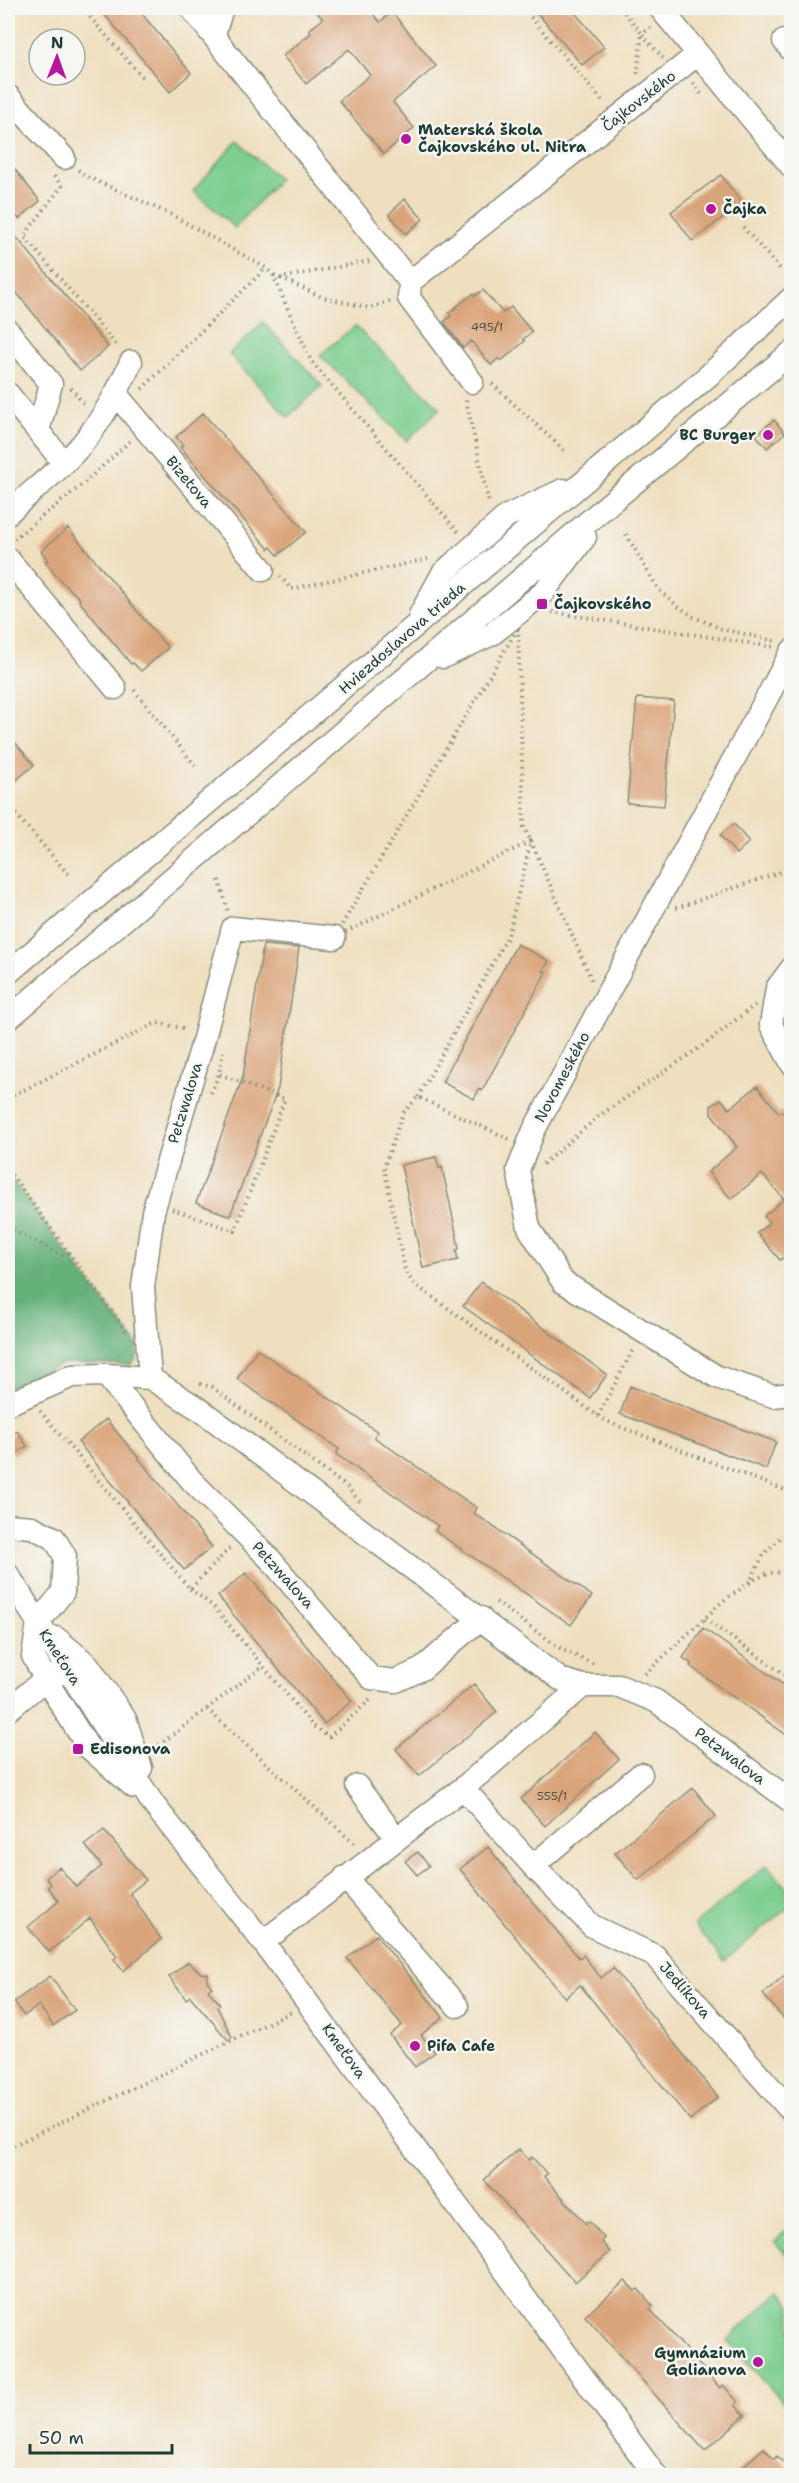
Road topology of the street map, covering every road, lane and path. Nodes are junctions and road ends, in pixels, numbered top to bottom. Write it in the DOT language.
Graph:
graph roads {
  1 [pos="82,8"];
  2 [pos="191,8"];
  3 [pos="222,8"];
  4 [pos="523,8"];
  5 [pos="660,8"];
  6 [pos="783,8"];
  7 [pos="791,18"];
  8 [pos="214,34"];
  9 [pos="698,54"];
  10 [pos="143,78"];
  11 [pos="8,96"];
  12 [pos="610,110"];
  13 [pos="56,164"];
  14 [pos="792,167"];
  15 [pos="743,227"];
  16 [pos="388,258"];
  17 [pos="266,268"];
  18 [pos="782,271"];
  19 [pos="273,275"];
  20 [pos="280,278"];
  21 [pos="410,287"];
  22 [pos="792,298"];
  23 [pos="8,331"];
  24 [pos="792,352"];
  25 [pos="131,362"];
  26 [pos="472,381"];
  27 [pos="8,394"];
  28 [pos="121,400"];
  29 [pos="144,428"];
  30 [pos="38,431"];
  31 [pos="566,452"];
  32 [pos="64,463"];
  33 [pos="490,506"];
  34 [pos="8,513"];
  35 [pos="626,534"];
  36 [pos="465,541"];
  37 [pos="11,549"];
  38 [pos="437,557"];
  39 [pos="270,571"];
  40 [pos="547,608"];
  41 [pos="780,650"];
  42 [pos="115,688"];
  43 [pos="8,805"];
  44 [pos="531,841"];
  45 [pos="792,868"];
  46 [pos="69,875"];
  47 [pos="219,880"];
  48 [pos="648,918"];
  49 [pos="233,928"];
  50 [pos="334,938"];
  51 [pos="792,968"];
  52 [pos="8,973"];
  53 [pos="595,989"];
  54 [pos="776,996"];
  55 [pos="8,1019"];
  56 [pos="189,1029"];
  57 [pos="226,1040"];
  58 [pos="792,1064"];
  59 [pos="219,1074"];
  60 [pos="210,1095"];
  61 [pos="418,1097"];
  62 [pos="8,1098"];
  63 [pos="515,1142"];
  64 [pos="8,1170"];
  65 [pos="521,1185"];
  66 [pos="174,1198"];
  67 [pos="171,1208"];
  68 [pos="169,1218"];
  69 [pos="8,1228"];
  70 [pos="69,1253"];
  71 [pos="147,1339"];
  72 [pos="637,1342"];
  73 [pos="106,1375"];
  74 [pos="150,1378"];
  75 [pos="192,1381"];
  76 [pos="792,1394"];
  77 [pos="8,1404"];
  78 [pos="35,1405"];
  79 [pos="598,1416"];
  80 [pos="792,1493"];
  81 [pos="361,1503"];
  82 [pos="8,1525"];
  83 [pos="792,1533"];
  84 [pos="238,1540"];
  85 [pos="792,1572"];
  86 [pos="8,1575"];
  87 [pos="749,1583"];
  88 [pos="190,1589"];
  89 [pos="487,1610"];
  90 [pos="705,1619"];
  91 [pos="38,1623"];
  92 [pos="263,1666"];
  93 [pos="602,1668"];
  94 [pos="68,1670"];
  95 [pos="640,1678"];
  96 [pos="46,1680"];
  97 [pos="792,1680"];
  98 [pos="583,1686"];
  99 [pos="373,1690"];
  100 [pos="207,1709"];
  101 [pos="8,1710"];
  102 [pos="153,1750"];
  103 [pos="641,1774"];
  104 [pos="357,1786"];
  105 [pos="463,1788"];
  106 [pos="792,1802"];
  107 [pos="153,1804"];
  108 [pos="396,1838"];
  109 [pos="359,1848"];
  110 [pos="533,1866"];
  111 [pos="345,1877"];
  112 [pos="263,1942"];
  113 [pos="308,2003"];
  114 [pos="457,2006"];
  115 [pos="792,2112"];
  116 [pos="8,2148"];
  117 [pos="656,2475"];
  1 -- 10 [label="path"];
  2 -- 8 [label="street"];
  3 -- 8 [label="street"];
  4 -- 12 [label="path"];
  5 -- 9 [label="street"];
  6 -- 7 [label="path"];
  8 -- 16 [label="street"];
  9 -- 14 [label="street"];
  9 -- 21 [label="street, Čajkovského"];
  11 -- 13 [label="street"];
  13 -- 17 [label="path"];
  13 -- 25 [label="path"];
  15 -- 18 [label="path"];
  16 -- 20 [label="path"];
  16 -- 21 [label="street"];
  17 -- 19 [label="path"];
  17 -- 28 [label="path"];
  19 -- 20 [label="path"];
  19 -- 36 [label="path"];
  20 -- 21 [label="path"];
  21 -- 26 [label="street"];
  22 -- 52 [label="street, Hviezdoslavova trieda"];
  23 -- 30 [label="street"];
  24 -- 55 [label="street"];
  25 -- 28 [label="street"];
  26 -- 31 [label="path"];
  26 -- 33 [label="path"];
  27 -- 30 [label="street"];
  28 -- 29 [label="street, Bizetova"];
  28 -- 32 [label="street"];
  29 -- 37 [label="path"];
  29 -- 39 [label="street, Bizetova"];
  30 -- 32 [label="street"];
  32 -- 34 [label="street"];
  35 -- 41 [label="path"];
  37 -- 42 [label="street"];
  38 -- 39 [label="path"];
  40 -- 41 [label="path"];
  41 -- 48 [label="street, Novomeského"];
  43 -- 46 [label="path"];
  44 -- 50 [label="path"];
  44 -- 50 [label="path"];
  44 -- 53 [label="path"];
  44 -- 61 [label="path"];
  45 -- 48 [label="path"];
  47 -- 49 [label="path"];
  48 -- 65 [label="street, Novomeského"];
  49 -- 50 [label="street"];
  49 -- 71 [label="street, Petzwalova"];
  51 -- 54 [label="street"];
  54 -- 58 [label="street"];
  54 -- 65 [label="path"];
  56 -- 62 [label="path"];
  57 -- 59 [label="path"];
  59 -- 60 [label="path"];
  59 -- 67 [label="path"];
  61 -- 63 [label="path"];
  61 -- 79 [label="path"];
  64 -- 70 [label="path"];
  65 -- 76 [label="street, Novomeského"];
  66 -- 67 [label="path"];
  67 -- 68 [label="path"];
  69 -- 70 [label="path"];
  70 -- 71 [label="path"];
  71 -- 74 [label="street, Petzwalova"];
  72 -- 79 [label="path"];
  73 -- 74 [label="street, Petzwalova"];
  73 -- 77 [label="street, Petzwalova"];
  73 -- 89 [label="street, Petzwalova"];
  74 -- 89 [label="street, Petzwalova"];
  75 -- 81 [label="path"];
  78 -- 88 [label="path"];
  79 -- 80 [label="path"];
  82 -- 91 [label="street, Kmeťova"];
  83 -- 87 [label="path"];
  84 -- 88 [label="path"];
  85 -- 87 [label="path"];
  86 -- 91 [label="street, Kmeťova"];
  87 -- 90 [label="path"];
  88 -- 92 [label="path"];
  89 -- 93 [label="path"];
  89 -- 98 [label="street, Petzwalova"];
  90 -- 95 [label="path"];
  90 -- 97 [label="path"];
  91 -- 94 [label="street, Kmeťova"];
  91 -- 96 [label="street"];
  91 -- 107 [label="street"];
  92 -- 99 [label="path"];
  92 -- 100 [label="path"];
  94 -- 96 [label="street"];
  94 -- 107 [label="street, Kmeťova"];
  96 -- 101 [label="street"];
  96 -- 107 [label="street"];
  98 -- 105 [label="street"];
  98 -- 106 [label="street, Petzwalova"];
  100 -- 102 [label="path"];
  100 -- 109 [label="path"];
  103 -- 110 [label="street"];
  104 -- 108 [label="street"];
  105 -- 108 [label="street"];
  105 -- 110 [label="street, Jedlíkova"];
  107 -- 112 [label="street, Kmeťova"];
  108 -- 111 [label="street"];
  110 -- 115 [label="street, Jedlíkova"];
  111 -- 112 [label="street"];
  111 -- 114 [label="street"];
  112 -- 113 [label="street, Kmeťova"];
  113 -- 116 [label="path"];
  113 -- 117 [label="street, Kmeťova"];
}
